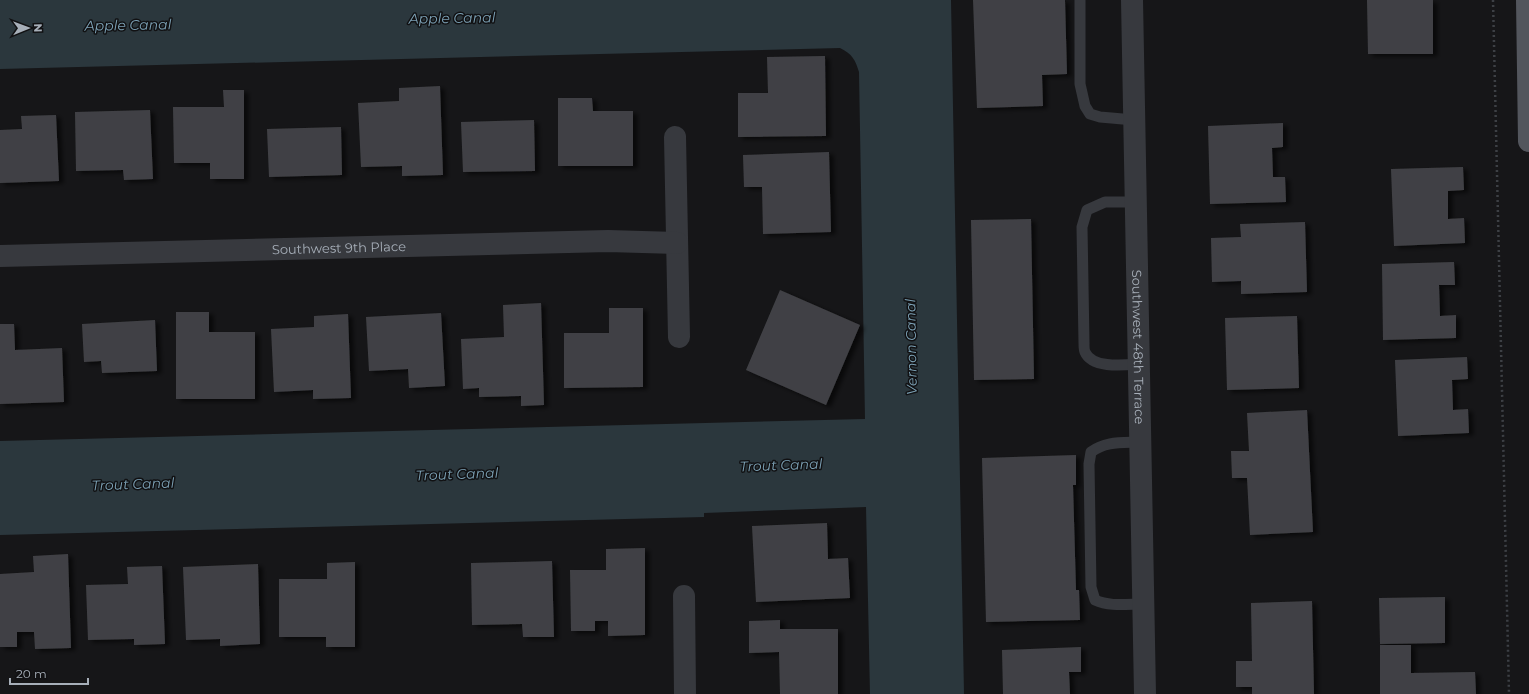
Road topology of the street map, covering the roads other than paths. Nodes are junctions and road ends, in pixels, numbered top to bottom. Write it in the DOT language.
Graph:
graph roads {
  1 [pos="1080,0"];
  2 [pos="1132,0"];
  3 [pos="1526,0"];
  4 [pos="1134,120"];
  5 [pos="675,137"];
  6 [pos="1529,141"];
  7 [pos="1136,202"];
  8 [pos="677,243"];
  9 [pos="0,256"];
  10 [pos="679,337"];
  11 [pos="1139,364"];
  12 [pos="1141,442"];
  13 [pos="684,596"];
  14 [pos="1144,604"];
  15 [pos="685,694"];
  16 [pos="1145,694"];
  1 -- 4 [label="lane"];
  2 -- 4 [label="street, Southwest 48th Terrace"];
  3 -- 6 [label="main road"];
  4 -- 7 [label="street, Southwest 48th Terrace"];
  5 -- 8 [label="street"];
  7 -- 11 [label="street, Southwest 48th Terrace"];
  7 -- 11 [label="lane"];
  8 -- 9 [label="street, Southwest 9th Place"];
  8 -- 10 [label="street"];
  11 -- 12 [label="street, Southwest 48th Terrace"];
  12 -- 14 [label="street, Southwest 48th Terrace"];
  12 -- 14 [label="lane"];
  13 -- 15 [label="street"];
  14 -- 16 [label="street, Southwest 48th Terrace"];
}
